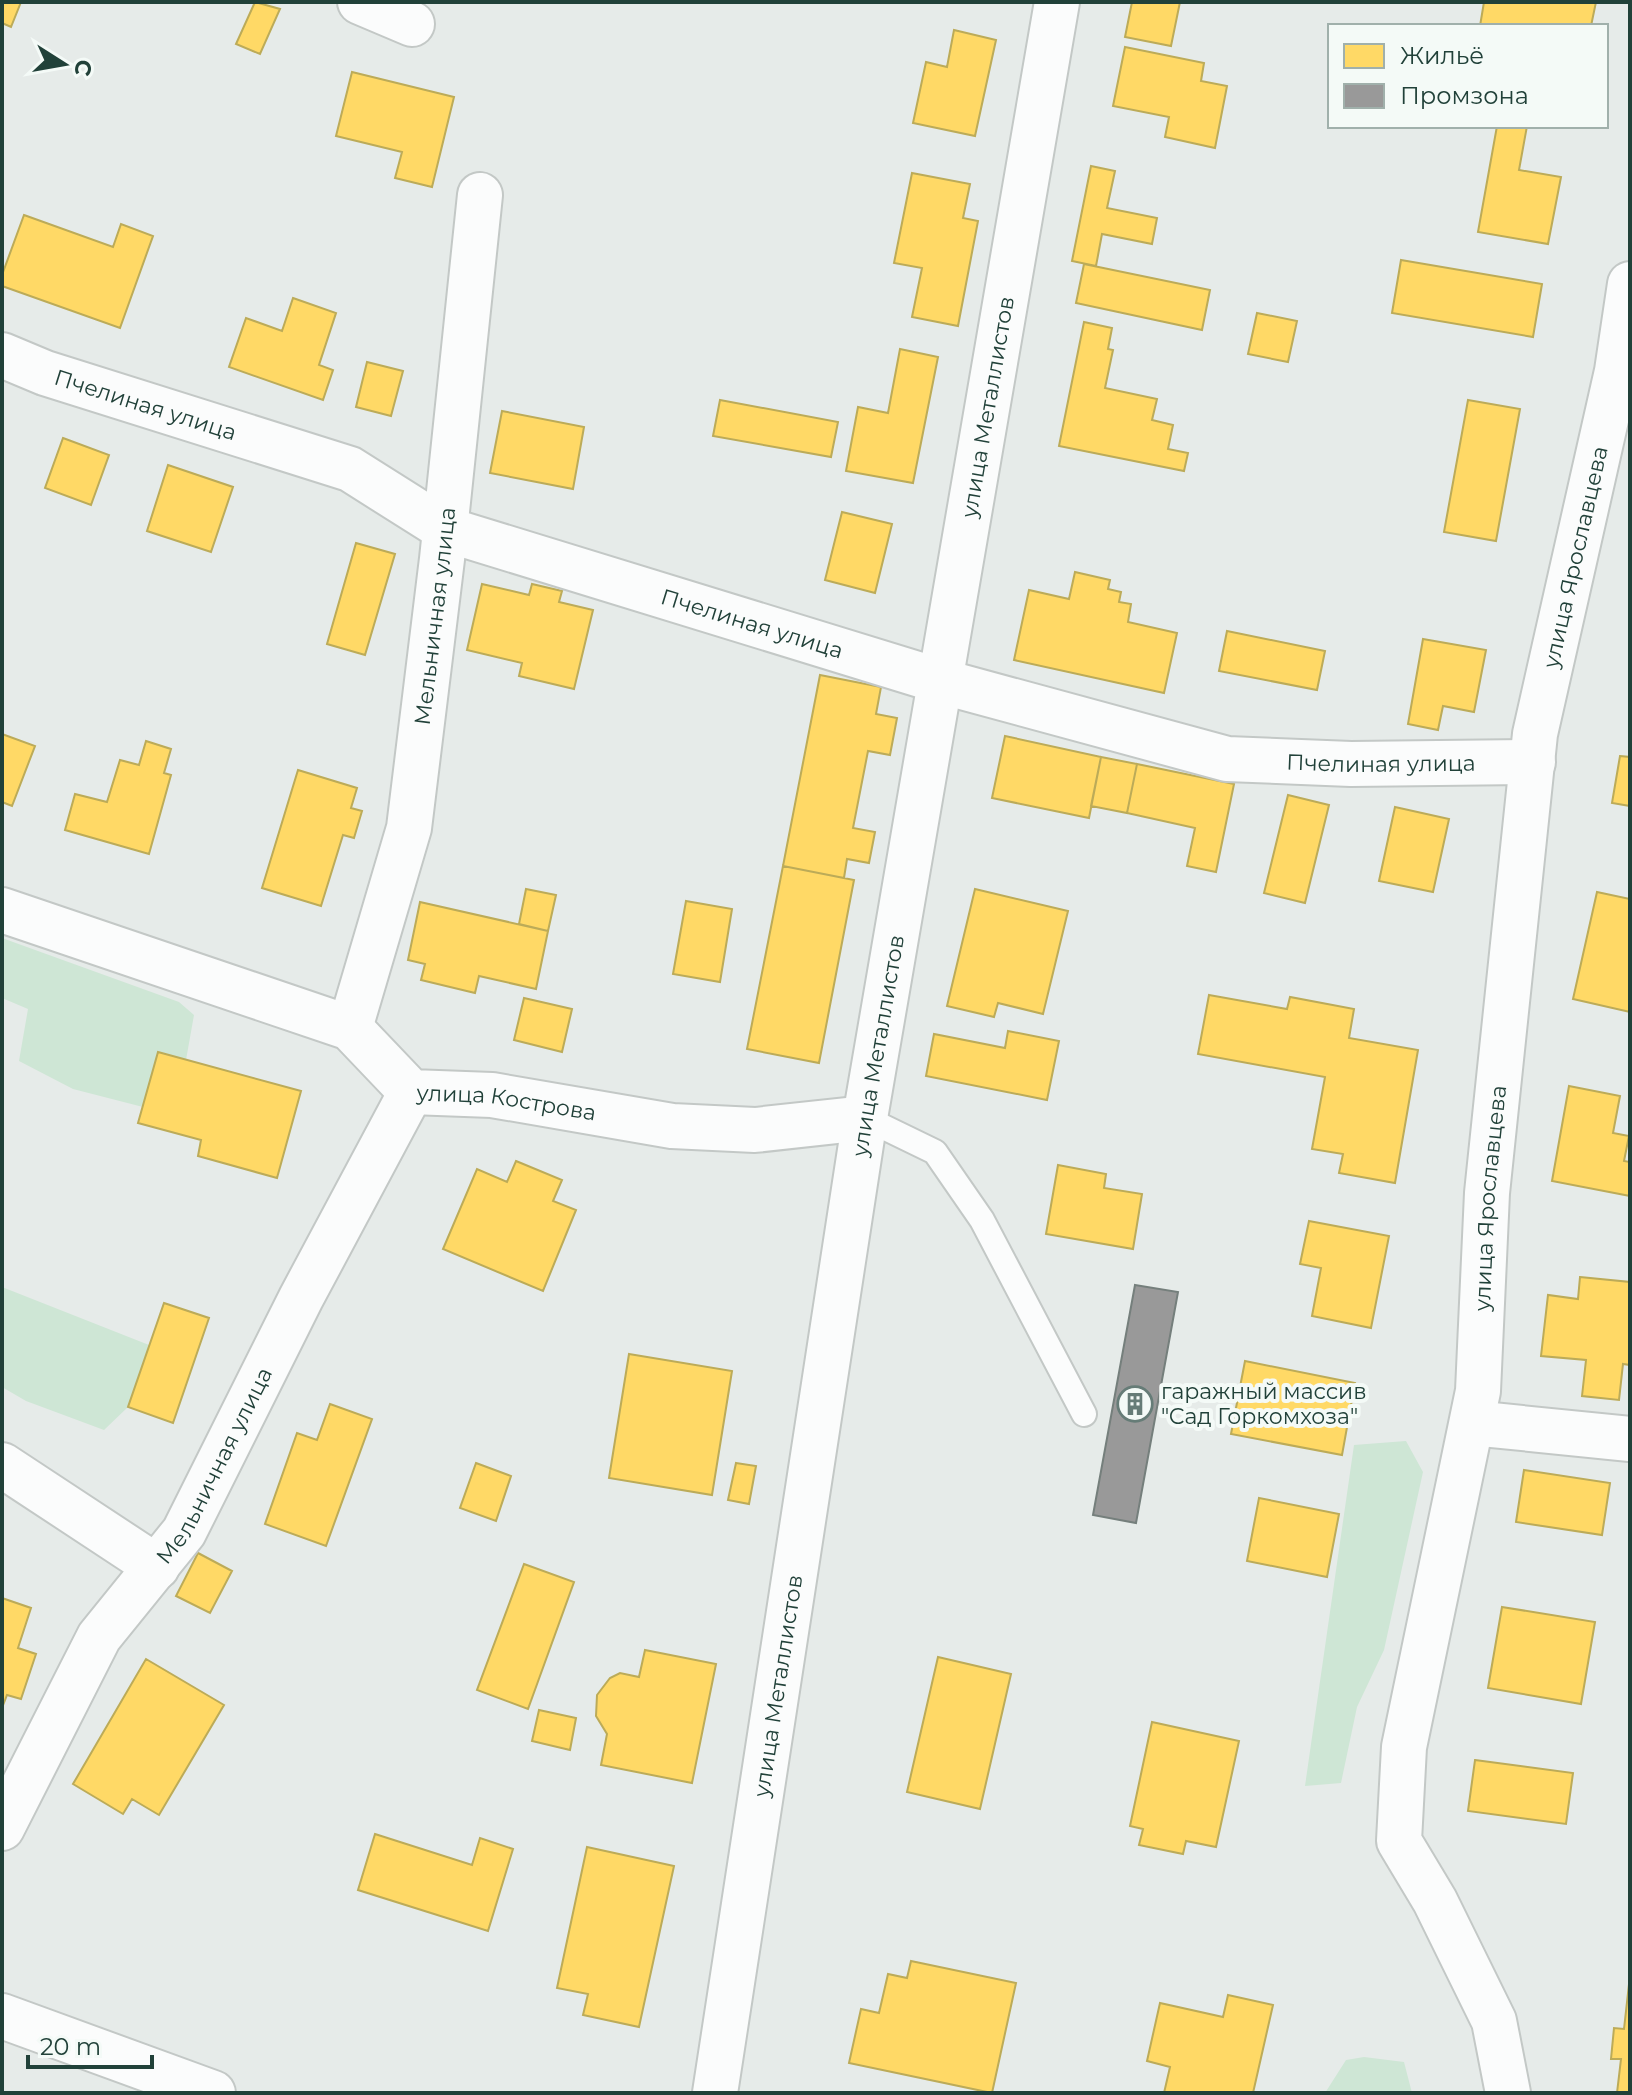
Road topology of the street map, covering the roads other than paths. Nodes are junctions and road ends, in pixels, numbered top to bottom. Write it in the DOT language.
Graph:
graph roads {
  1 [pos="360,2"];
  2 [pos="1057,2"];
  3 [pos="412,24"];
  4 [pos="480,195"];
  5 [pos="1630,284"];
  6 [pos="2,355"];
  7 [pos="1624,373"];
  8 [pos="445,529"];
  9 [pos="940,681"];
  10 [pos="1533,762"];
  11 [pos="2,910"];
  12 [pos="350,1028"];
  13 [pos="411,1092"];
  14 [pos="865,1118"];
  15 [pos="1084,1414"];
  16 [pos="1472,1423"];
  17 [pos="1630,1439"];
  18 [pos="2,1465"];
  19 [pos="157,1567"];
  20 [pos="2,1828"];
  21 [pos="2,2016"];
  22 [pos="213,2093"];
  23 [pos="715,2093"];
  24 [pos="1508,2093"];
  1 -- 3 [label="street"];
  2 -- 9 [label="street, улица Металлистов"];
  4 -- 8 [label="street, Мельничная улица"];
  5 -- 7 [label="street, улица Ярославцева"];
  6 -- 8 [label="street, Пчелиная улица"];
  7 -- 10 [label="street, улица Ярославцева"];
  8 -- 9 [label="street, Пчелиная улица"];
  8 -- 12 [label="street, Мельничная улица"];
  9 -- 10 [label="street, Пчелиная улица"];
  9 -- 14 [label="street, улица Металлистов"];
  10 -- 16 [label="street, улица Ярославцева"];
  11 -- 12 [label="street, улица Кострова"];
  12 -- 13 [label="street, улица Кострова"];
  13 -- 14 [label="street, улица Кострова"];
  13 -- 19 [label="street, Мельничная улица"];
  14 -- 15 [label="lane"];
  14 -- 23 [label="street, улица Металлистов"];
  16 -- 17 [label="street"];
  16 -- 24 [label="street, улица Ярославцева"];
  18 -- 19 [label="street"];
  19 -- 20 [label="street, Мельничная улица"];
  21 -- 22 [label="street"];
}
